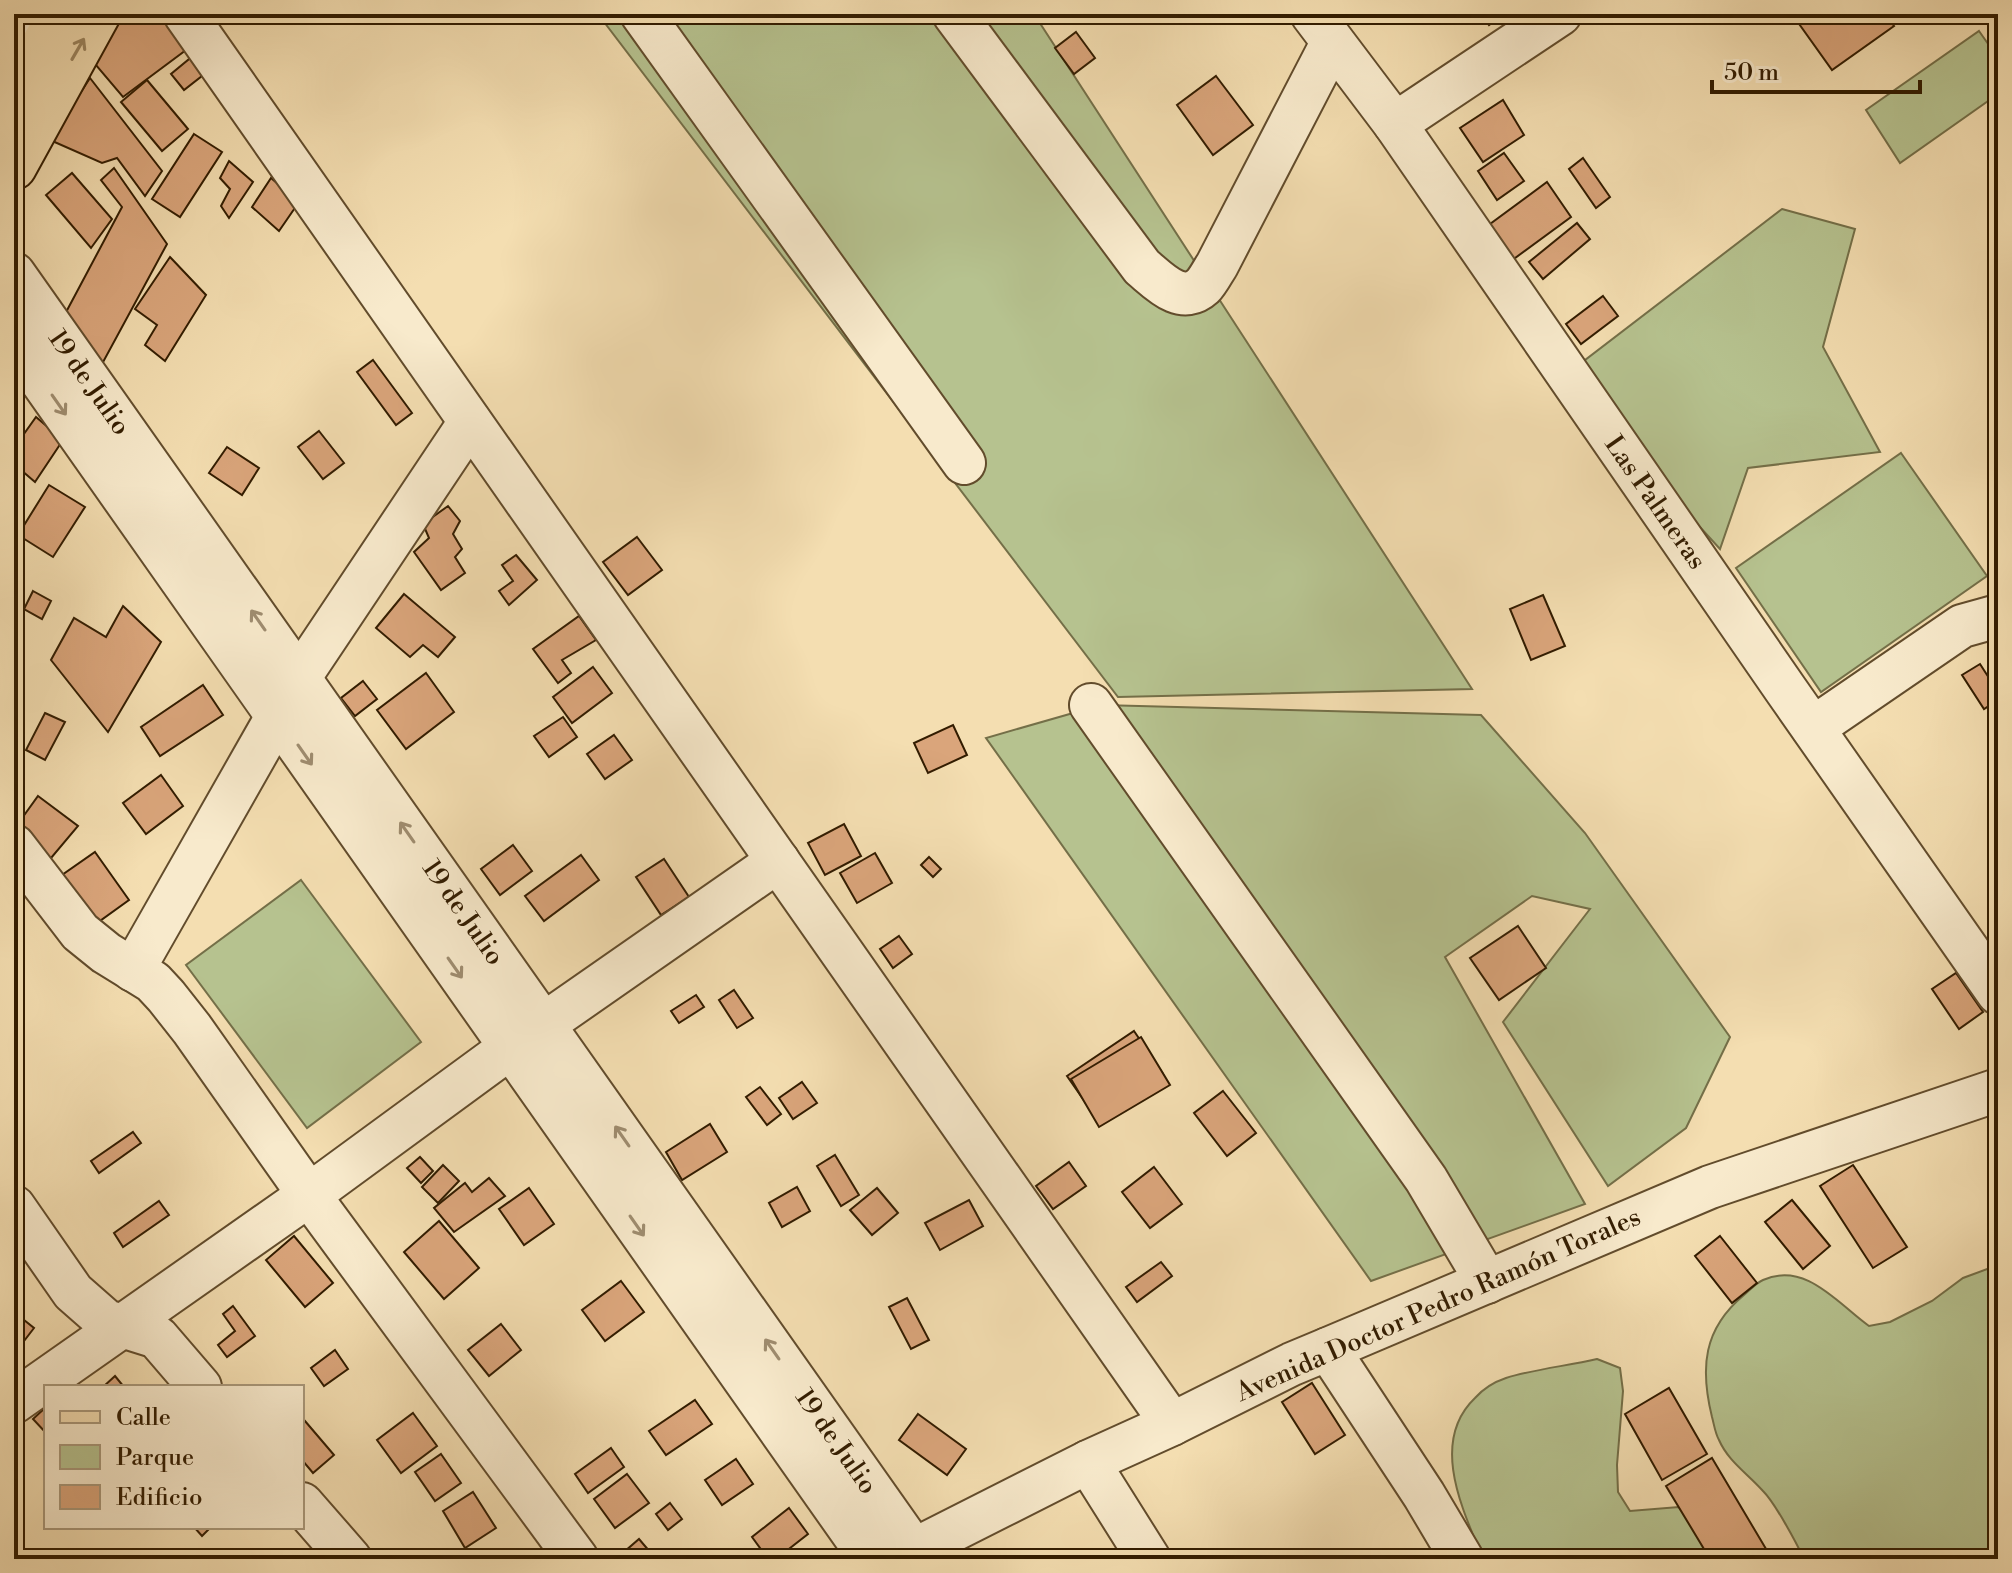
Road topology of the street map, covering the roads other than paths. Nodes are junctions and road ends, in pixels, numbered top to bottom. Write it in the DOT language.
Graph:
graph roads {
  1 [pos="61,14"];
  2 [pos="98,14"];
  3 [pos="185,14"];
  4 [pos="642,14"];
  5 [pos="954,14"];
  6 [pos="1560,14"];
  7 [pos="1322,28"];
  8 [pos="30,70"];
  9 [pos="1395,124"];
  10 [pos="14,167"];
  11 [pos="14,274"];
  12 [pos="14,342"];
  13 [pos="470,422"];
  14 [pos="964,463"];
  15 [pos="1998,616"];
  16 [pos="299,678"];
  17 [pos="1091,705"];
  18 [pos="277,716"];
  19 [pos="1813,728"];
  20 [pos="14,846"];
  21 [pos="778,861"];
  22 [pos="133,970"];
  23 [pos="1998,993"];
  24 [pos="527,1036"];
  25 [pos="1998,1090"];
  26 [pos="309,1195"];
  27 [pos="14,1207"];
  28 [pos="1487,1282"];
  29 [pos="120,1327"];
  30 [pos="1328,1349"];
  31 [pos="198,1385"];
  32 [pos="14,1402"];
  33 [pos="1172,1424"];
  34 [pos="1088,1462"];
  35 [pos="304,1506"];
  36 [pos="905,1554"];
  37 [pos="350,1559"];
  38 [pos="577,1559"];
  39 [pos="871,1559"];
  40 [pos="1149,1559"];
  41 [pos="1462,1559"];
  1 -- 8 [label="main road"];
  8 -- 2 [label="main road, one-way"];
  3 -- 13 [label="street"];
  4 -- 14 [label="street"];
  5 -- 7 [label="street"];
  6 -- 9 [label="street"];
  7 -- 9 [label="street, Las Palmeras"];
  8 -- 10 [label="main road"];
  9 -- 19 [label="street, Las Palmeras"];
  16 -- 11 [label="street, 19 de Julio, one-way"];
  12 -- 18 [label="street, 19 de Julio, one-way"];
  13 -- 16 [label="street"];
  13 -- 21 [label="street"];
  15 -- 19 [label="street"];
  16 -- 18 [label="street"];
  24 -- 16 [label="street, 19 de Julio, one-way"];
  17 -- 28 [label="street"];
  18 -- 22 [label="street"];
  18 -- 24 [label="street, 19 de Julio, one-way"];
  19 -- 23 [label="street, Las Palmeras"];
  20 -- 22 [label="street"];
  21 -- 24 [label="street"];
  21 -- 33 [label="street"];
  22 -- 26 [label="street"];
  24 -- 26 [label="street"];
  36 -- 24 [label="street, 19 de Julio, one-way"];
  24 -- 39 [label="street, 19 de Julio, one-way"];
  25 -- 28 [label="street, Avenida Doctor Pedro Ramón Torales"];
  26 -- 29 [label="street"];
  26 -- 38 [label="street"];
  27 -- 29 [label="street"];
  28 -- 30 [label="street, Avenida Doctor Pedro Ramón Torales"];
  29 -- 31 [label="street"];
  29 -- 32 [label="street"];
  30 -- 33 [label="street, Avenida Doctor Pedro Ramón Torales"];
  30 -- 41 [label="street"];
  33 -- 34 [label="street, Avenida Doctor Pedro Ramón Torales"];
  34 -- 36 [label="street, Avenida Doctor Pedro Ramón Torales"];
  34 -- 40 [label="street"];
  35 -- 37 [label="street"];
}
